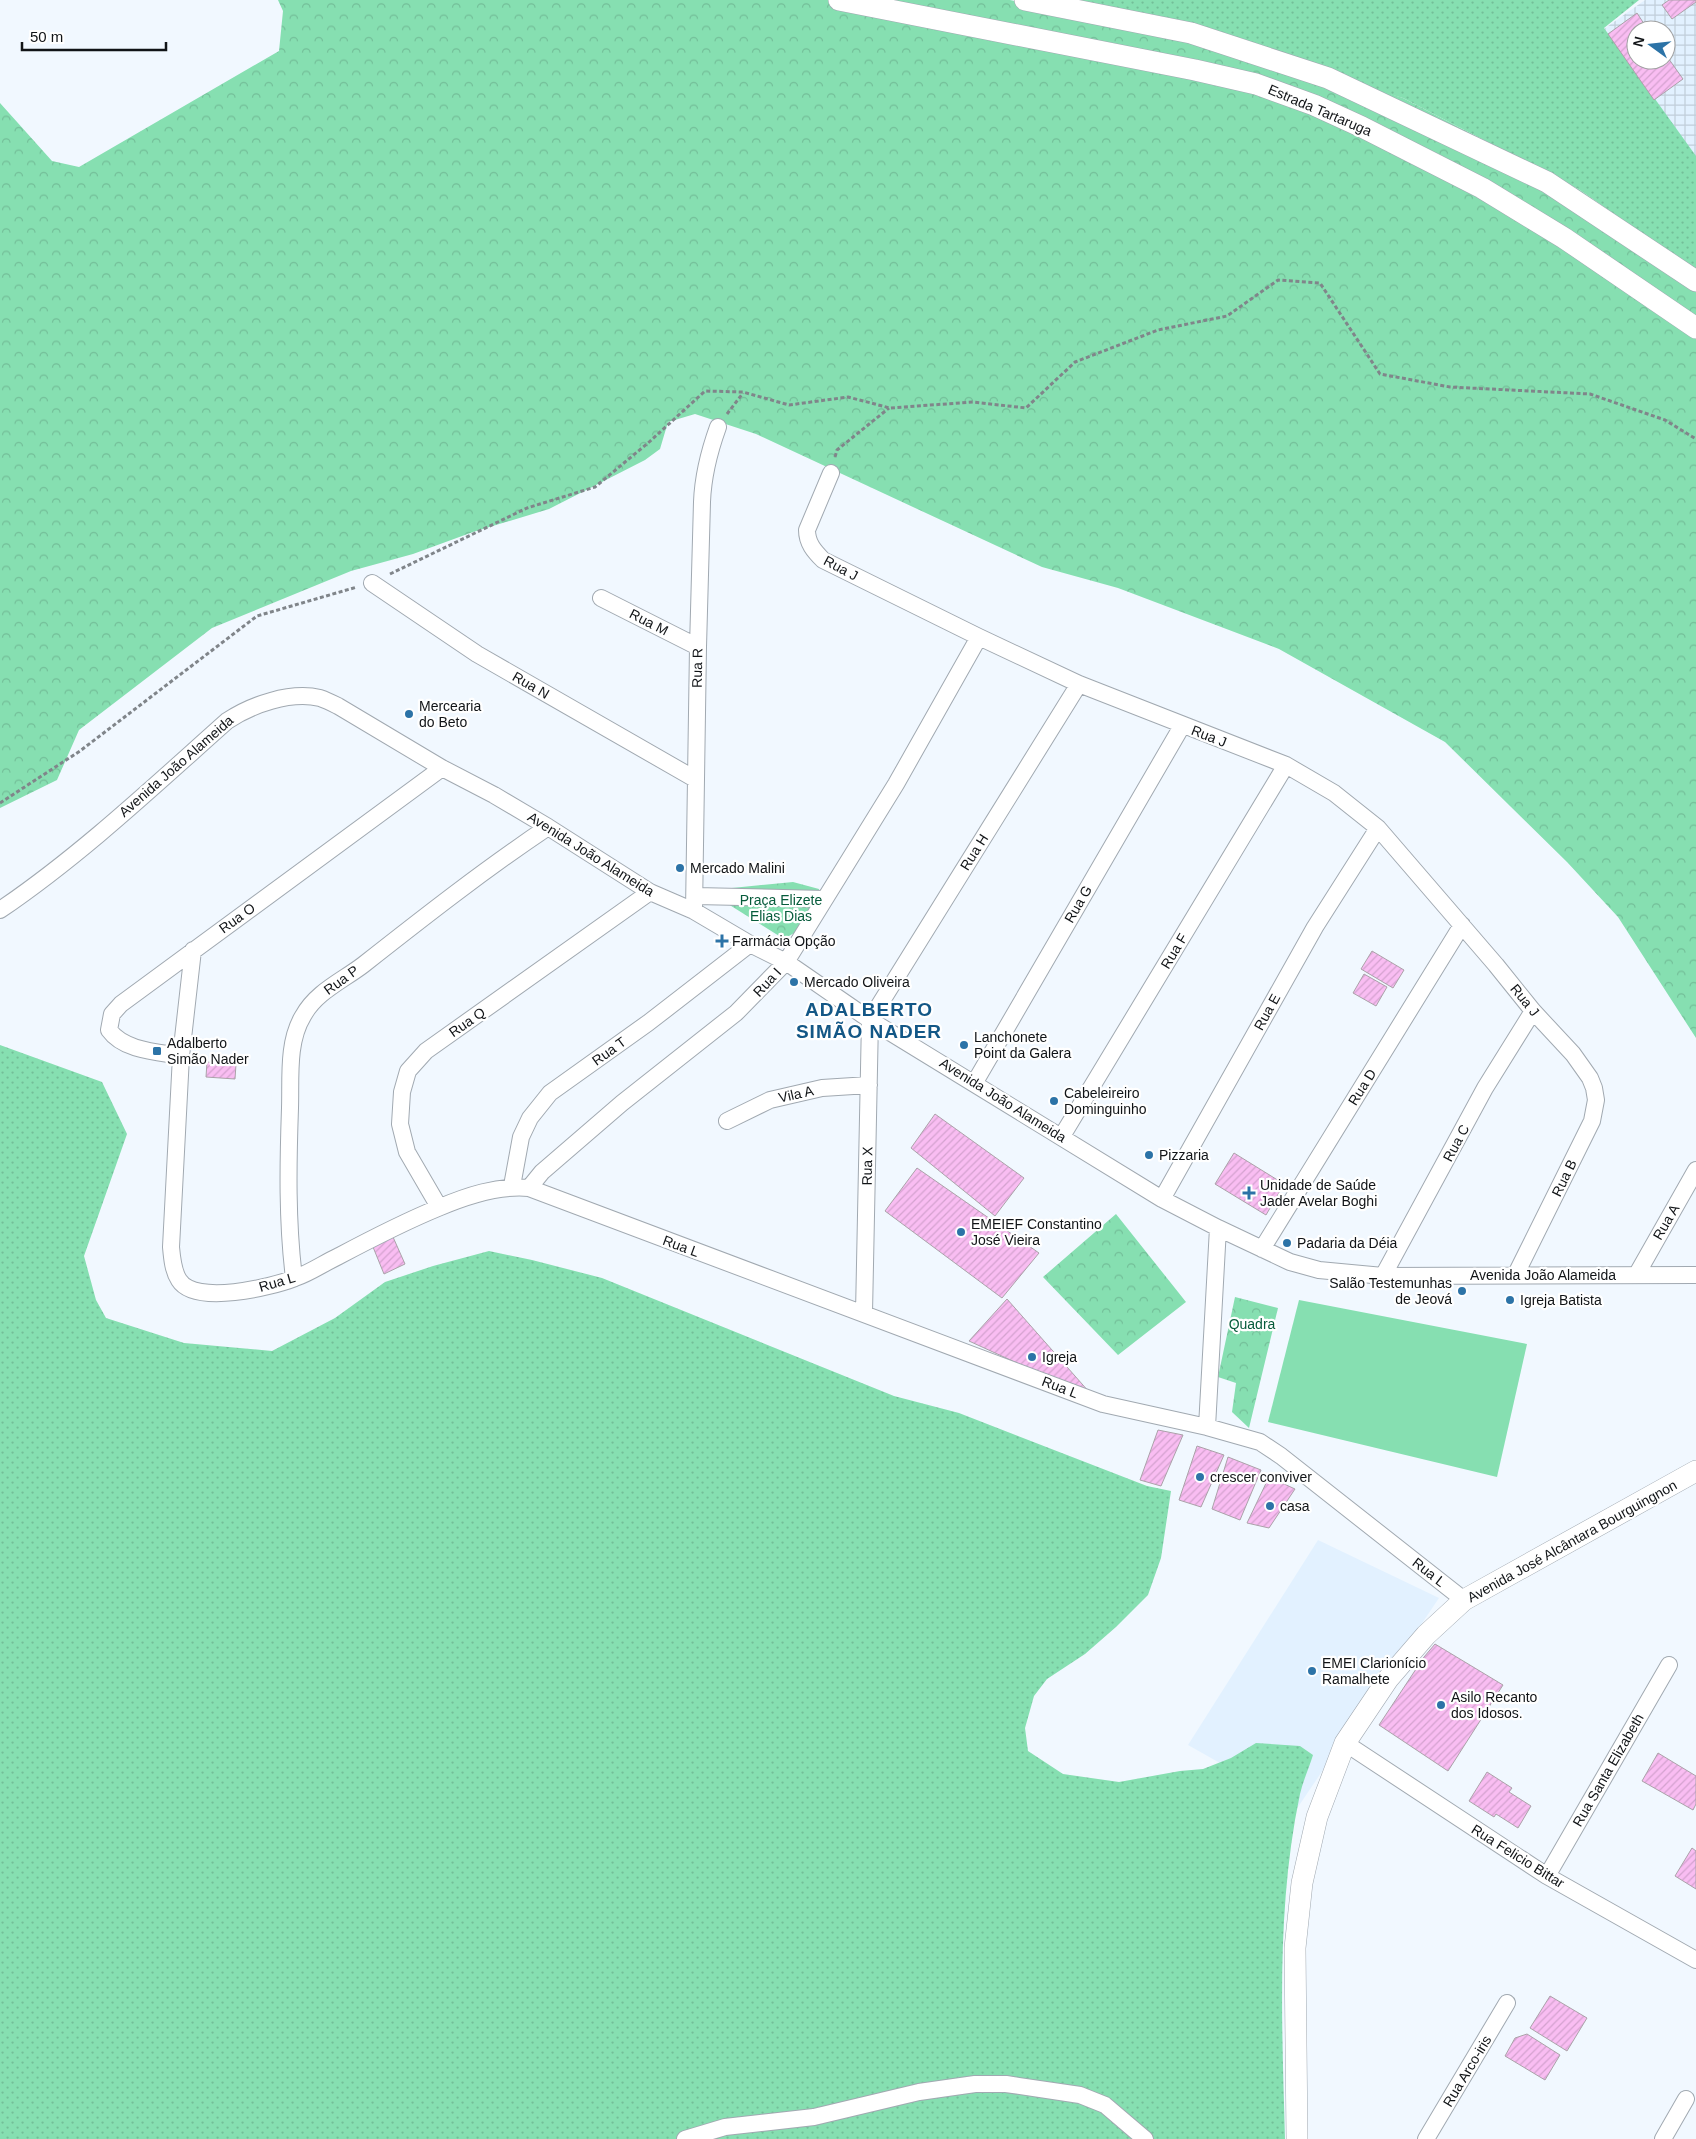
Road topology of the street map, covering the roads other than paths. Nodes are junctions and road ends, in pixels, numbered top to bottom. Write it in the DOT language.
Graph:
graph roads {
  1 [pos="839,0"];
  2 [pos="1025,0"];
  3 [pos="1696,281"];
  4 [pos="1696,328"];
  5 [pos="718,427"];
  6 [pos="831,473"];
  7 [pos="372,583"];
  8 [pos="601,598"];
  9 [pos="979,637"];
  10 [pos="698,646"];
  11 [pos="1078,684"];
  12 [pos="1182,726"];
  13 [pos="1286,765"];
  14 [pos="442,768"];
  15 [pos="695,778"];
  16 [pos="548,827"];
  17 [pos="1378,828"];
  18 [pos="650,892"];
  19 [pos="824,900"];
  20 [pos="695,904"];
  21 [pos="0,910"];
  22 [pos="1462,925"];
  23 [pos="750,944"];
  24 [pos="193,950"];
  25 [pos="786,962"];
  26 [pos="1532,1011"];
  27 [pos="870,1020"];
  28 [pos="181,1056"];
  29 [pos="1590,1078"];
  30 [pos="975,1082"];
  31 [pos="869,1085"];
  32 [pos="727,1121"];
  33 [pos="1062,1136"];
  34 [pos="1696,1170"];
  35 [pos="512,1186"];
  36 [pos="529,1188"];
  37 [pos="1162,1199"];
  38 [pos="439,1207"];
  39 [pos="1218,1228"];
  40 [pos="1262,1250"];
  41 [pos="1516,1274"];
  42 [pos="1637,1274"];
  43 [pos="1696,1275"];
  44 [pos="1384,1276"];
  45 [pos="294,1278"];
  46 [pos="864,1313"];
  47 [pos="1207,1426"];
  48 [pos="1696,1471"];
  49 [pos="1464,1600"];
  50 [pos="1669,1665"];
  51 [pos="1345,1744"];
  52 [pos="1547,1876"];
  53 [pos="1696,1960"];
  54 [pos="1507,2003"];
  55 [pos="1686,2099"];
  56 [pos="685,2139"];
  57 [pos="1145,2139"];
  58 [pos="1297,2139"];
  59 [pos="1426,2139"];
  60 [pos="1663,2139"];
  1 -- 4 [label="street, Estrada Tartaruga"];
  2 -- 3 [label="street, Estrada Tartaruga"];
  5 -- 10 [label="street, Rua R"];
  6 -- 9 [label="street, Rua J"];
  7 -- 15 [label="street, Rua N"];
  8 -- 10 [label="street, Rua M"];
  9 -- 11 [label="street, Rua J"];
  9 -- 19 [label="street, Rua I"];
  10 -- 15 [label="street, Rua R"];
  11 -- 12 [label="street, Rua J"];
  11 -- 27 [label="street, Rua H"];
  12 -- 13 [label="street, Rua J"];
  12 -- 30 [label="street, Rua G"];
  13 -- 17 [label="street, Rua J"];
  13 -- 33 [label="street, Rua F"];
  14 -- 16 [label="street, Avenida João Alameida"];
  14 -- 21 [label="street, Avenida João Alameida"];
  14 -- 24 [label="street, Rua O"];
  15 -- 20 [label="street, Rua R"];
  16 -- 18 [label="street, Avenida João Alameida"];
  16 -- 45 [label="street, Rua P"];
  17 -- 22 [label="street, Rua J"];
  17 -- 37 [label="street, Rua E"];
  18 -- 20 [label="street, Avenida João Alameida"];
  18 -- 38 [label="street, Rua Q"];
  19 -- 20 [label="street"];
  19 -- 25 [label="street, Rua I"];
  20 -- 23 [label="street, Avenida João Alameida"];
  22 -- 26 [label="street, Rua J"];
  22 -- 40 [label="street, Rua D"];
  23 -- 25 [label="street, Avenida João Alameida"];
  23 -- 35 [label="street, Rua T"];
  24 -- 28 [label="street, Rua L"];
  24 -- 28 [label="street, Rua O"];
  25 -- 27 [label="street, Avenida João Alameida"];
  25 -- 36 [label="street, Rua I"];
  26 -- 29 [label="street, Rua J"];
  26 -- 44 [label="street, Rua C"];
  27 -- 30 [label="street, Avenida João Alameida"];
  27 -- 31 [label="street, Rua X"];
  28 -- 45 [label="street, Rua L"];
  29 -- 41 [label="street, Rua B"];
  30 -- 33 [label="street, Avenida João Alameida"];
  31 -- 32 [label="street, Vila A"];
  31 -- 46 [label="street, Rua X"];
  33 -- 37 [label="street, Avenida João Alameida"];
  34 -- 42 [label="street, Rua A"];
  35 -- 36 [label="street, Rua L"];
  35 -- 38 [label="street, Rua L"];
  36 -- 46 [label="street, Rua L"];
  37 -- 39 [label="street, Avenida João Alameida"];
  38 -- 45 [label="street, Rua L"];
  39 -- 40 [label="street, Avenida João Alameida"];
  39 -- 47 [label="street"];
  40 -- 44 [label="street, Avenida João Alameida"];
  41 -- 42 [label="street, Avenida João Alameida"];
  41 -- 44 [label="street, Avenida João Alameida"];
  42 -- 43 [label="street, Avenida João Alameida"];
  46 -- 47 [label="street, Rua L"];
  47 -- 49 [label="street, Rua L"];
  48 -- 49 [label="street, Avenida José Alcântara Bourguingnon"];
  49 -- 51 [label="street, Avenida José Alcântara Bourguingnon"];
  50 -- 52 [label="street, Rua Santa Elizabeth"];
  51 -- 52 [label="street, Rua Felicio Bittar"];
  51 -- 58 [label="street, Avenida José Alcântara Bourguingnon"];
  52 -- 53 [label="street, Rua Felicio Bittar"];
  54 -- 59 [label="street, Rua Arco-iris"];
  55 -- 60 [label="street"];
  56 -- 57 [label="street"];
}
